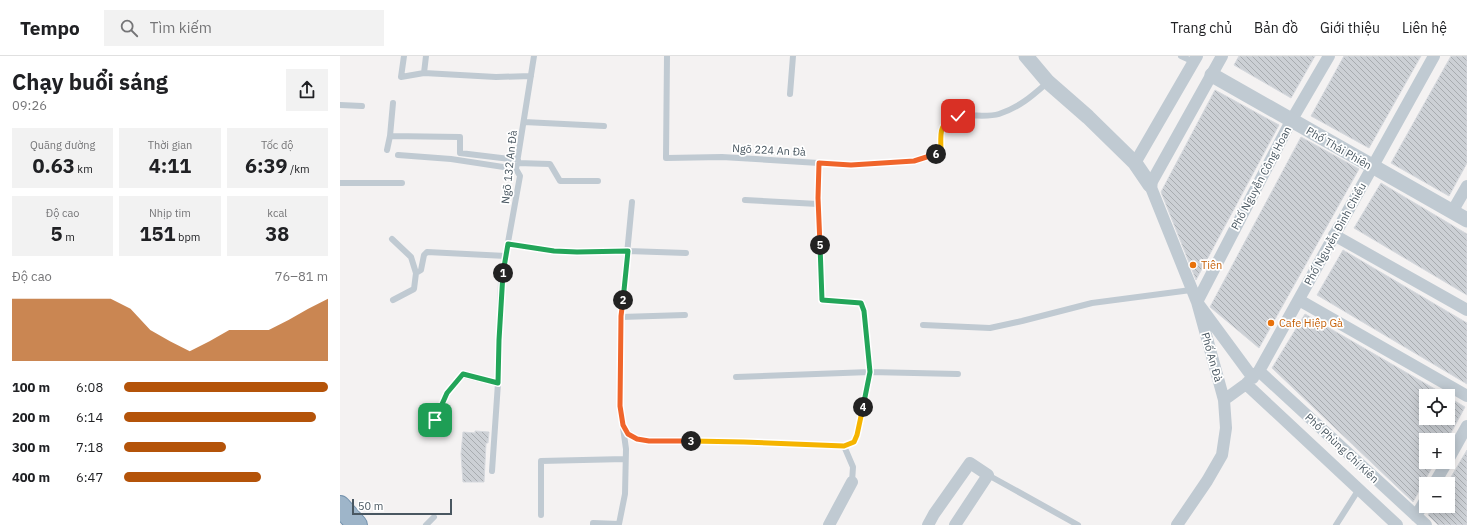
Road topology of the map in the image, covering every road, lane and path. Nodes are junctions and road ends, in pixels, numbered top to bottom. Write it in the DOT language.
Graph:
graph roads {
  1 [pos="404,56"];
  2 [pos="426,56"];
  3 [pos="534,56"];
  4 [pos="667,56"];
  5 [pos="793,56"];
  6 [pos="1026,56"];
  7 [pos="1181,56"];
  8 [pos="1222,56"];
  9 [pos="1329,56"];
  10 [pos="1434,56"];
  11 [pos="1195,59"];
  12 [pos="424,73"];
  13 [pos="1212,75"];
  14 [pos="531,76"];
  15 [pos="1048,82"];
  16 [pos="790,94"];
  17 [pos="393,103"];
  18 [pos="340,105"];
  19 [pos="362,106"];
  20 [pos="1291,120"];
  21 [pos="524,122"];
  22 [pos="604,126"];
  23 [pos="390,136"];
  24 [pos="387,150"];
  25 [pos="398,156"];
  26 [pos="819,163"];
  27 [pos="1135,163"];
  28 [pos="517,164"];
  29 [pos="1372,166"];
  30 [pos="598,181"];
  31 [pos="340,183"];
  32 [pos="402,183"];
  33 [pos="1150,185"];
  34 [pos="1467,186"];
  35 [pos="745,200"];
  36 [pos="632,202"];
  37 [pos="818,204"];
  38 [pos="1452,212"];
  39 [pos="1467,220"];
  40 [pos="1334,235"];
  41 [pos="392,239"];
  42 [pos="508,244"];
  43 [pos="628,251"];
  44 [pos="686,253"];
  45 [pos="506,256"];
  46 [pos="416,273"];
  47 [pos="1192,290"];
  48 [pos="393,300"];
  49 [pos="1299,300"];
  50 [pos="1197,302"];
  51 [pos="1467,310"];
  52 [pos="685,315"];
  53 [pos="621,316"];
  54 [pos="923,325"];
  55 [pos="870,372"];
  56 [pos="958,374"];
  57 [pos="736,377"];
  58 [pos="1253,378"];
  59 [pos="498,383"];
  60 [pos="1467,396"];
  61 [pos="1224,400"];
  62 [pos="435,420"];
  63 [pos="623,425"];
  64 [pos="1467,426"];
  65 [pos="844,446"];
  66 [pos="1455,447"];
  67 [pos="625,459"];
  68 [pos="492,471"];
  69 [pos="988,475"];
  70 [pos="852,482"];
  71 [pos="1359,489"];
  72 [pos="340,506"];
  73 [pos="1419,511"];
  74 [pos="541,515"];
  75 [pos="1416,516"];
  76 [pos="434,517"];
  77 [pos="833,524"];
  78 [pos="357,525"];
  79 [pos="426,525"];
  80 [pos="593,525"];
  81 [pos="928,525"];
  82 [pos="955,525"];
  83 [pos="1078,525"];
  84 [pos="1178,525"];
  85 [pos="1336,525"];
  86 [pos="1397,525"];
  87 [pos="1426,525"];
  1 -- 12 [label="lane"];
  2 -- 12 [label="lane"];
  3 -- 14 [label="lane, Ngõ 132 An Đà"];
  4 -- 26 [label="lane, Ngõ 224 An Đà"];
  5 -- 16 [label="lane"];
  6 -- 15 [label="street"];
  7 -- 11 [label="lane"];
  8 -- 13 [label="street"];
  9 -- 20 [label="street, Phố Nguyễn Công Hoan"];
  10 -- 29 [label="street, Phố Nguyễn Đình Chiểu"];
  11 -- 27 [label="street"];
  12 -- 14 [label="lane"];
  13 -- 20 [label="street, Phố Thái Phiên"];
  13 -- 33 [label="street"];
  14 -- 21 [label="lane, Ngõ 132 An Đà"];
  15 -- 26 [label="lane, Ngõ 224 An Đà"];
  15 -- 27 [label="street"];
  17 -- 23 [label="lane"];
  18 -- 19 [label="lane"];
  20 -- 29 [label="street, Phố Thái Phiên"];
  20 -- 50 [label="street, Phố Nguyễn Công Hoan"];
  21 -- 22 [label="lane"];
  21 -- 28 [label="lane, Ngõ 132 An Đà"];
  23 -- 24 [label="lane"];
  23 -- 28 [label="lane"];
  25 -- 28 [label="lane"];
  26 -- 37 [label="lane"];
  27 -- 33 [label="street"];
  28 -- 30 [label="lane"];
  28 -- 42 [label="lane, Ngõ 132 An Đà"];
  29 -- 38 [label="street, Phố Thái Phiên"];
  29 -- 40 [label="street, Phố Nguyễn Đình Chiểu"];
  31 -- 32 [label="lane"];
  33 -- 47 [label="street, Phố An Đà"];
  34 -- 38 [label="street"];
  35 -- 37 [label="lane"];
  36 -- 43 [label="lane"];
  37 -- 55 [label="lane"];
  38 -- 39 [label="street, Phố Thái Phiên"];
  40 -- 49 [label="street, Phố Nguyễn Đình Chiểu"];
  40 -- 51 [label="street"];
  41 -- 46 [label="lane"];
  42 -- 43 [label="lane"];
  42 -- 45 [label="lane, Ngõ 132 An Đà"];
  43 -- 44 [label="lane"];
  43 -- 53 [label="lane"];
  45 -- 46 [label="lane"];
  45 -- 59 [label="lane, Ngõ 132 An Đà"];
  46 -- 48 [label="lane"];
  47 -- 50 [label="street, Phố An Đà"];
  47 -- 54 [label="lane"];
  49 -- 58 [label="street, Phố Nguyễn Đình Chiểu"];
  49 -- 60 [label="street"];
  50 -- 58 [label="street"];
  50 -- 61 [label="street, Phố An Đà"];
  52 -- 53 [label="lane"];
  53 -- 63 [label="lane"];
  55 -- 56 [label="lane"];
  55 -- 57 [label="lane"];
  55 -- 65 [label="lane"];
  58 -- 61 [label="street, Phố Nguyễn Đình Chiểu"];
  58 -- 71 [label="street, Phố Phùng Chí Kiên"];
  58 -- 75 [label="street, Phố Phùng Chí Kiên"];
  59 -- 62 [label="lane"];
  59 -- 68 [label="lane, Ngõ 132 An Đà"];
  61 -- 84 [label="street, Phố An Đà"];
  63 -- 65 [label="lane"];
  63 -- 67 [label="lane"];
  64 -- 66 [label="street"];
  65 -- 70 [label="lane"];
  67 -- 74 [label="lane"];
  67 -- 80 [label="lane"];
  69 -- 81 [label="street"];
  69 -- 82 [label="street"];
  69 -- 83 [label="lane"];
  70 -- 77 [label="street"];
  71 -- 85 [label="lane"];
  71 -- 86 [label="street, Phố Phùng Chí Kiên"];
  72 -- 78 [label="highway"];
  73 -- 75 [label="street"];
  75 -- 87 [label="street, Phố Phùng Chí Kiên"];
  76 -- 79 [label="lane"];
}
